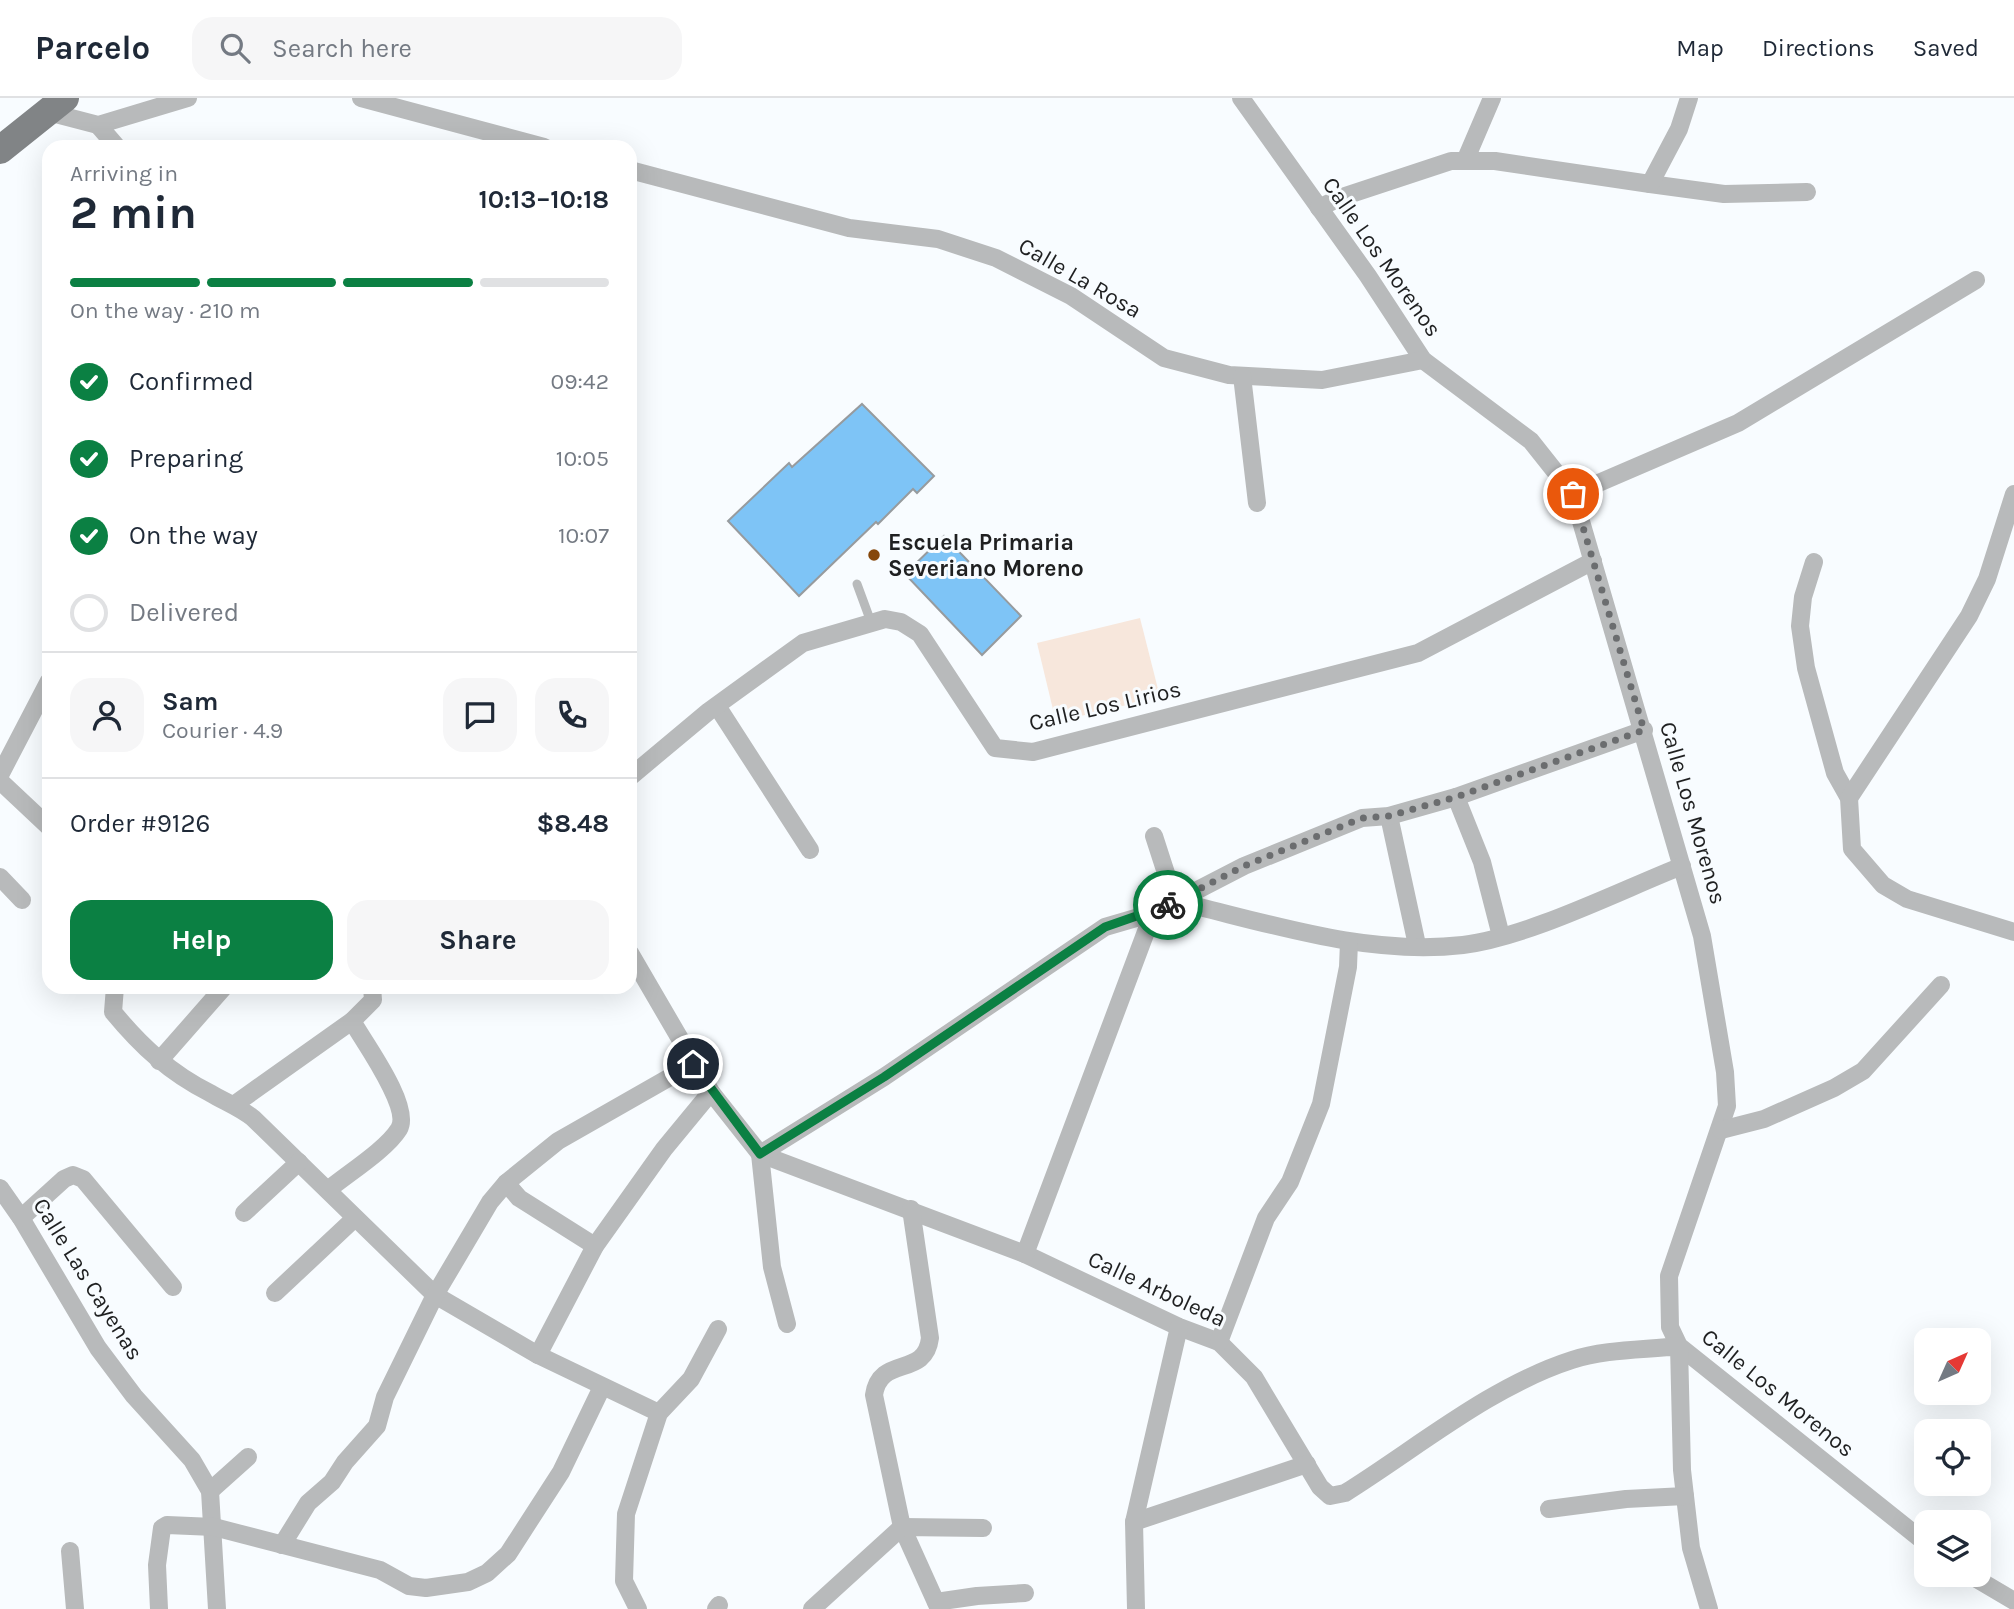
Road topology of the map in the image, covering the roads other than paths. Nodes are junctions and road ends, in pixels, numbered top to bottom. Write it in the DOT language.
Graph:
graph roads {
  1 [pos="188,98"];
  2 [pos="361,98"];
  3 [pos="1241,98"];
  4 [pos="1492,98"];
  5 [pos="1689,98"];
  6 [pos="56,105"];
  7 [pos="97,125"];
  8 [pos="111,140"];
  9 [pos="518,140"];
  10 [pos="0,150"];
  11 [pos="1465,161"];
  12 [pos="637,172"];
  13 [pos="1650,184"];
  14 [pos="1807,192"];
  15 [pos="1319,208"];
  16 [pos="1976,279"];
  17 [pos="1423,360"];
  18 [pos="1242,376"];
  19 [pos="1573,494"];
  20 [pos="2014,494"];
  21 [pos="1257,503"];
  22 [pos="1593,561"];
  23 [pos="1814,562"];
  24 [pos="857,584"];
  25 [pos="871,622"];
  26 [pos="42,694"];
  27 [pos="717,706"];
  28 [pos="1644,730"];
  29 [pos="637,771"];
  30 [pos="0,775"];
  31 [pos="0,781"];
  32 [pos="1456,797"];
  33 [pos="1849,797"];
  34 [pos="1389,816"];
  35 [pos="42,820"];
  36 [pos="1154,836"];
  37 [pos="810,850"];
  38 [pos="1682,866"];
  39 [pos="0,877"];
  40 [pos="22,900"];
  41 [pos="1175,901"];
  42 [pos="1153,912"];
  43 [pos="2014,932"];
  44 [pos="1501,936"];
  45 [pos="1349,942"];
  46 [pos="1417,945"];
  47 [pos="637,965"];
  48 [pos="1941,985"];
  49 [pos="114,994"];
  50 [pos="218,994"];
  51 [pos="373,994"];
  52 [pos="352,1021"];
  53 [pos="159,1061"];
  54 [pos="693,1064"];
  55 [pos="711,1092"];
  56 [pos="235,1104"];
  57 [pos="1721,1130"];
  58 [pos="760,1154"];
  59 [pos="299,1162"];
  60 [pos="506,1182"];
  61 [pos="0,1188"];
  62 [pos="328,1190"];
  63 [pos="911,1209"];
  64 [pos="244,1213"];
  65 [pos="21,1218"];
  66 [pos="355,1218"];
  67 [pos="595,1246"];
  68 [pos="1024,1254"];
  69 [pos="173,1287"];
  70 [pos="275,1293"];
  71 [pos="435,1295"];
  72 [pos="788,1324"];
  73 [pos="1179,1327"];
  74 [pos="718,1329"];
  75 [pos="1219,1342"];
  76 [pos="1679,1346"];
  77 [pos="538,1355"];
  78 [pos="602,1387"];
  79 [pos="659,1413"];
  80 [pos="248,1457"];
  81 [pos="1307,1464"];
  82 [pos="210,1491"];
  83 [pos="1685,1496"];
  84 [pos="1549,1509"];
  85 [pos="1134,1522"];
  86 [pos="214,1527"];
  87 [pos="902,1527"];
  88 [pos="983,1528"];
  89 [pos="1914,1534"];
  90 [pos="282,1545"];
  91 [pos="70,1551"];
  92 [pos="1990,1587"];
  93 [pos="1025,1593"];
  94 [pos="2014,1601"];
  95 [pos="937,1606"];
  96 [pos="75,1609"];
  97 [pos="159,1609"];
  98 [pos="217,1609"];
  99 [pos="638,1609"];
  100 [pos="812,1609"];
  101 [pos="1136,1609"];
  102 [pos="1709,1609"];
  1 -- 7 [label="street"];
  2 -- 9 [label="street"];
  3 -- 15 [label="street, Calle Los Morenos"];
  4 -- 11 [label="street"];
  5 -- 13 [label="street"];
  6 -- 7 [label="street"];
  6 -- 10 [label="main road"];
  7 -- 8 [label="street"];
  11 -- 13 [label="street"];
  11 -- 15 [label="street"];
  12 -- 18 [label="street, Calle La Rosa"];
  13 -- 14 [label="street"];
  15 -- 17 [label="street, Calle Los Morenos"];
  16 -- 19 [label="street"];
  17 -- 18 [label="street, Calle La Rosa"];
  17 -- 19 [label="street, Calle Los Morenos"];
  18 -- 21 [label="street"];
  19 -- 22 [label="street, Calle Los Morenos"];
  20 -- 33 [label="street"];
  22 -- 25 [label="street, Calle Los Lirios"];
  22 -- 28 [label="street, Calle Los Morenos"];
  23 -- 33 [label="street"];
  24 -- 25 [label="lane"];
  25 -- 27 [label="street, Calle Los Lirios"];
  26 -- 30 [label="street"];
  27 -- 29 [label="street, Calle Los Lirios"];
  27 -- 37 [label="street"];
  28 -- 32 [label="street"];
  28 -- 38 [label="street, Calle Los Morenos"];
  31 -- 35 [label="street"];
  32 -- 34 [label="street"];
  32 -- 44 [label="street"];
  33 -- 43 [label="street"];
  34 -- 41 [label="street"];
  34 -- 46 [label="street"];
  36 -- 41 [label="street"];
  38 -- 44 [label="street"];
  38 -- 57 [label="street, Calle Los Morenos"];
  39 -- 40 [label="street"];
  41 -- 42 [label="street"];
  41 -- 45 [label="street"];
  42 -- 58 [label="street"];
  42 -- 68 [label="street"];
  44 -- 46 [label="street"];
  45 -- 46 [label="street"];
  45 -- 75 [label="street"];
  47 -- 54 [label="street"];
  48 -- 57 [label="street"];
  49 -- 53 [label="street"];
  50 -- 53 [label="street"];
  51 -- 52 [label="street"];
  52 -- 56 [label="street"];
  52 -- 62 [label="street"];
  53 -- 56 [label="street"];
  54 -- 55 [label="street"];
  54 -- 60 [label="street"];
  55 -- 58 [label="street"];
  55 -- 67 [label="street"];
  56 -- 59 [label="street"];
  57 -- 76 [label="street, Calle Los Morenos"];
  58 -- 63 [label="street, Calle Arboleda"];
  58 -- 72 [label="street"];
  59 -- 62 [label="street"];
  59 -- 64 [label="street"];
  60 -- 67 [label="street"];
  60 -- 71 [label="street"];
  61 -- 65 [label="street, Calle Las Cayenas"];
  62 -- 66 [label="street"];
  63 -- 68 [label="street, Calle Arboleda"];
  63 -- 87 [label="street"];
  65 -- 69 [label="street"];
  65 -- 82 [label="street, Calle Las Cayenas"];
  66 -- 70 [label="street"];
  66 -- 71 [label="street"];
  67 -- 77 [label="street"];
  68 -- 73 [label="street, Calle Arboleda"];
  71 -- 77 [label="street"];
  71 -- 90 [label="street"];
  73 -- 75 [label="street, Calle Arboleda"];
  73 -- 85 [label="street"];
  74 -- 79 [label="street"];
  75 -- 81 [label="street, Calle Arboleda"];
  76 -- 81 [label="street, Calle Arboleda"];
  76 -- 83 [label="street"];
  76 -- 89 [label="street, Calle Los Morenos"];
  77 -- 78 [label="street"];
  78 -- 79 [label="street"];
  78 -- 90 [label="street"];
  79 -- 99 [label="street"];
  80 -- 82 [label="street"];
  81 -- 85 [label="street"];
  82 -- 86 [label="street"];
  83 -- 84 [label="street"];
  83 -- 102 [label="street"];
  85 -- 101 [label="street"];
  86 -- 90 [label="street"];
  86 -- 97 [label="street"];
  86 -- 98 [label="street"];
  87 -- 88 [label="street"];
  87 -- 95 [label="street"];
  87 -- 100 [label="street"];
  91 -- 96 [label="street"];
  92 -- 94 [label="street"];
  93 -- 95 [label="street"];
}
